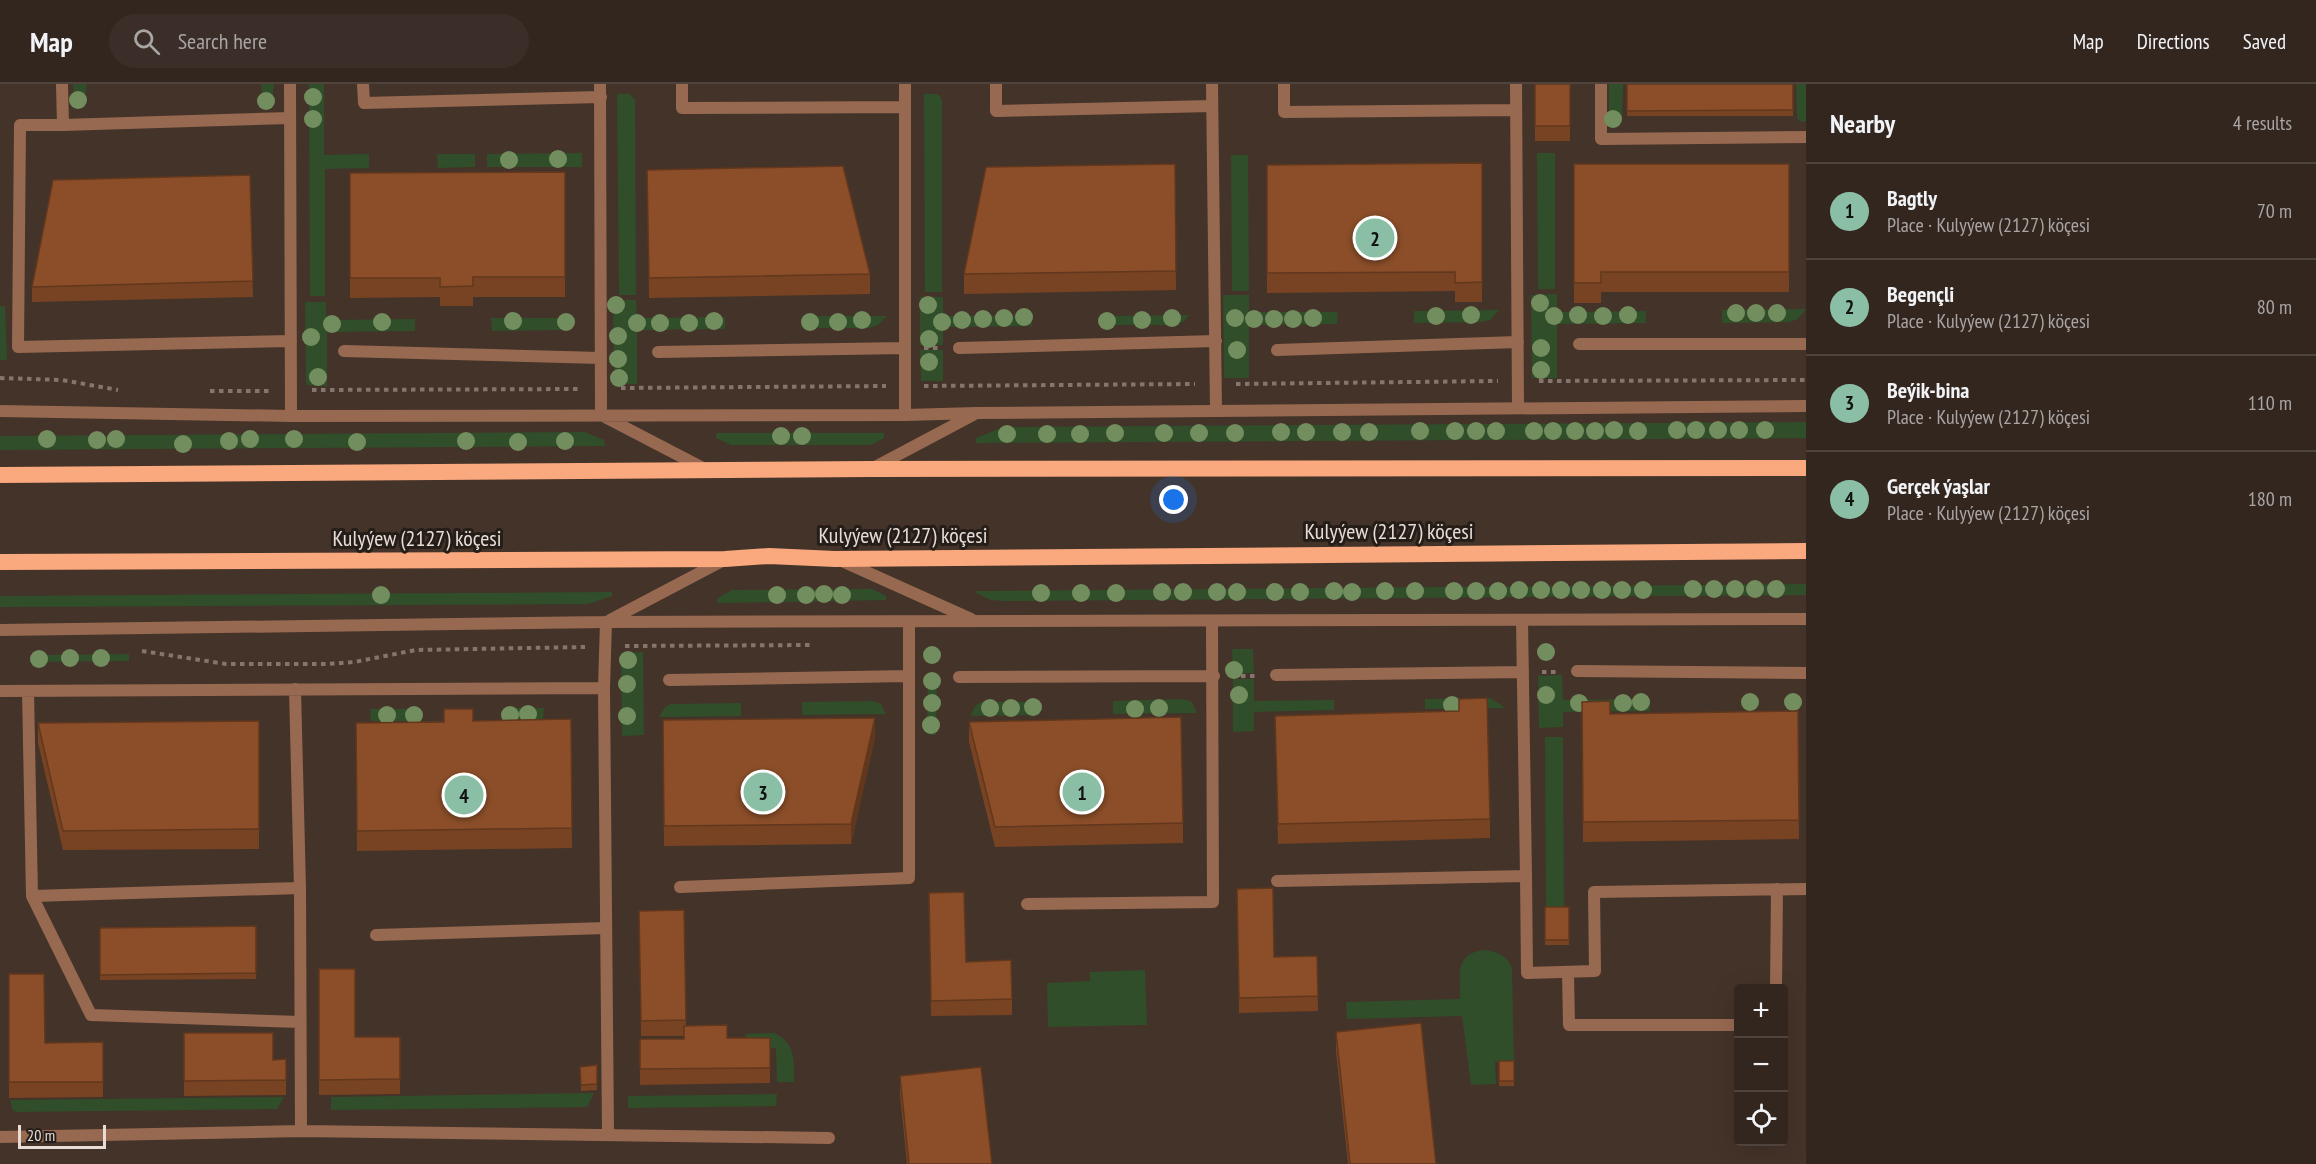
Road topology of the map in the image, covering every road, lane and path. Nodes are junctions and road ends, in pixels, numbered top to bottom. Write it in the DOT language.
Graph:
graph roads {
  1 [pos="62,84"];
  2 [pos="290,84"];
  3 [pos="363,84"];
  4 [pos="600,84"];
  5 [pos="682,84"];
  6 [pos="905,84"];
  7 [pos="996,84"];
  8 [pos="1212,84"];
  9 [pos="1284,84"];
  10 [pos="1516,84"];
  11 [pos="1601,84"];
  12 [pos="601,97"];
  13 [pos="1212,106"];
  14 [pos="905,107"];
  15 [pos="1516,110"];
  16 [pos="291,118"];
  17 [pos="63,125"];
  18 [pos="1806,137"];
  19 [pos="291,341"];
  20 [pos="1216,341"];
  21 [pos="1518,342"];
  22 [pos="1579,344"];
  23 [pos="1806,344"];
  24 [pos="905,348"];
  25 [pos="959,348"];
  26 [pos="344,351"];
  27 [pos="1277,351"];
  28 [pos="658,352"];
  29 [pos="600,358"];
  30 [pos="1806,406"];
  31 [pos="1518,407"];
  32 [pos="0,411"];
  33 [pos="1216,411"];
  34 [pos="977,412"];
  35 [pos="601,415"];
  36 [pos="905,415"];
  37 [pos="291,416"];
  38 [pos="1806,468"];
  39 [pos="872,469"];
  40 [pos="706,470"];
  41 [pos="0,475"];
  42 [pos="1806,550"];
  43 [pos="835,558"];
  44 [pos="725,560"];
  45 [pos="0,561"];
  46 [pos="1806,619"];
  47 [pos="1522,620"];
  48 [pos="975,621"];
  49 [pos="1212,621"];
  50 [pos="606,622"];
  51 [pos="909,622"];
  52 [pos="0,630"];
  53 [pos="1523,672"];
  54 [pos="1577,672"];
  55 [pos="1806,673"];
  56 [pos="1276,675"];
  57 [pos="909,676"];
  58 [pos="959,676"];
  59 [pos="1214,676"];
  60 [pos="669,680"];
  61 [pos="604,688"];
  62 [pos="295,689"];
  63 [pos="0,691"];
  64 [pos="28,691"];
  65 [pos="1526,876"];
  66 [pos="1277,880"];
  67 [pos="680,887"];
  68 [pos="300,888"];
  69 [pos="1777,889"];
  70 [pos="1806,889"];
  71 [pos="32,896"];
  72 [pos="1027,904"];
  73 [pos="606,928"];
  74 [pos="376,935"];
  75 [pos="1568,972"];
  76 [pos="1776,984"];
  77 [pos="300,1022"];
  78 [pos="1734,1025"];
  79 [pos="300,1131"];
  80 [pos="608,1133"];
  81 [pos="0,1137"];
  82 [pos="830,1138"];
  1 -- 17 [label="street"];
  2 -- 16 [label="street"];
  3 -- 12 [label="street"];
  4 -- 12 [label="street"];
  5 -- 14 [label="street"];
  6 -- 14 [label="street"];
  7 -- 13 [label="street"];
  8 -- 13 [label="street"];
  9 -- 15 [label="street"];
  10 -- 15 [label="street"];
  11 -- 18 [label="street"];
  12 -- 29 [label="street"];
  13 -- 20 [label="street"];
  14 -- 24 [label="street"];
  15 -- 21 [label="street"];
  16 -- 17 [label="street"];
  16 -- 19 [label="street"];
  17 -- 19 [label="street"];
  19 -- 37 [label="street"];
  20 -- 25 [label="street"];
  20 -- 33 [label="street"];
  21 -- 27 [label="street"];
  21 -- 31 [label="street"];
  22 -- 23 [label="street"];
  24 -- 25 [label="path"];
  24 -- 28 [label="street"];
  24 -- 36 [label="street"];
  26 -- 29 [label="street"];
  29 -- 35 [label="street"];
  30 -- 31 [label="street"];
  31 -- 33 [label="street"];
  32 -- 37 [label="street"];
  33 -- 34 [label="street"];
  34 -- 36 [label="street"];
  34 -- 39 [label="street"];
  35 -- 36 [label="street"];
  35 -- 37 [label="street"];
  35 -- 40 [label="street"];
  38 -- 39 [label="highway"];
  39 -- 40 [label="highway"];
  40 -- 41 [label="highway"];
  42 -- 43 [label="highway, Kulyýew (2127) köçesi"];
  43 -- 44 [label="highway, Kulyýew (2127) köçesi"];
  43 -- 48 [label="street"];
  44 -- 45 [label="highway, Kulyýew (2127) köçesi"];
  44 -- 50 [label="street"];
  46 -- 47 [label="street"];
  47 -- 49 [label="street"];
  47 -- 53 [label="street"];
  48 -- 49 [label="street"];
  48 -- 51 [label="street"];
  49 -- 59 [label="street"];
  50 -- 51 [label="street"];
  50 -- 52 [label="street"];
  50 -- 61 [label="street"];
  51 -- 57 [label="street"];
  53 -- 54 [label="path"];
  53 -- 56 [label="street"];
  53 -- 65 [label="street"];
  54 -- 55 [label="street"];
  56 -- 59 [label="path"];
  57 -- 60 [label="street"];
  57 -- 67 [label="street"];
  58 -- 59 [label="street"];
  59 -- 72 [label="street"];
  61 -- 62 [label="street"];
  61 -- 73 [label="street"];
  62 -- 64 [label="street"];
  62 -- 68 [label="street"];
  63 -- 64 [label="street"];
  64 -- 71 [label="street"];
  65 -- 66 [label="street"];
  65 -- 75 [label="street"];
  68 -- 71 [label="street"];
  68 -- 77 [label="street"];
  69 -- 70 [label="street"];
  69 -- 75 [label="street"];
  69 -- 76 [label="street"];
  71 -- 77 [label="street"];
  73 -- 74 [label="street"];
  73 -- 80 [label="street"];
  75 -- 78 [label="street"];
  77 -- 79 [label="street"];
  79 -- 80 [label="street"];
  79 -- 81 [label="street"];
  80 -- 82 [label="street"];
}
